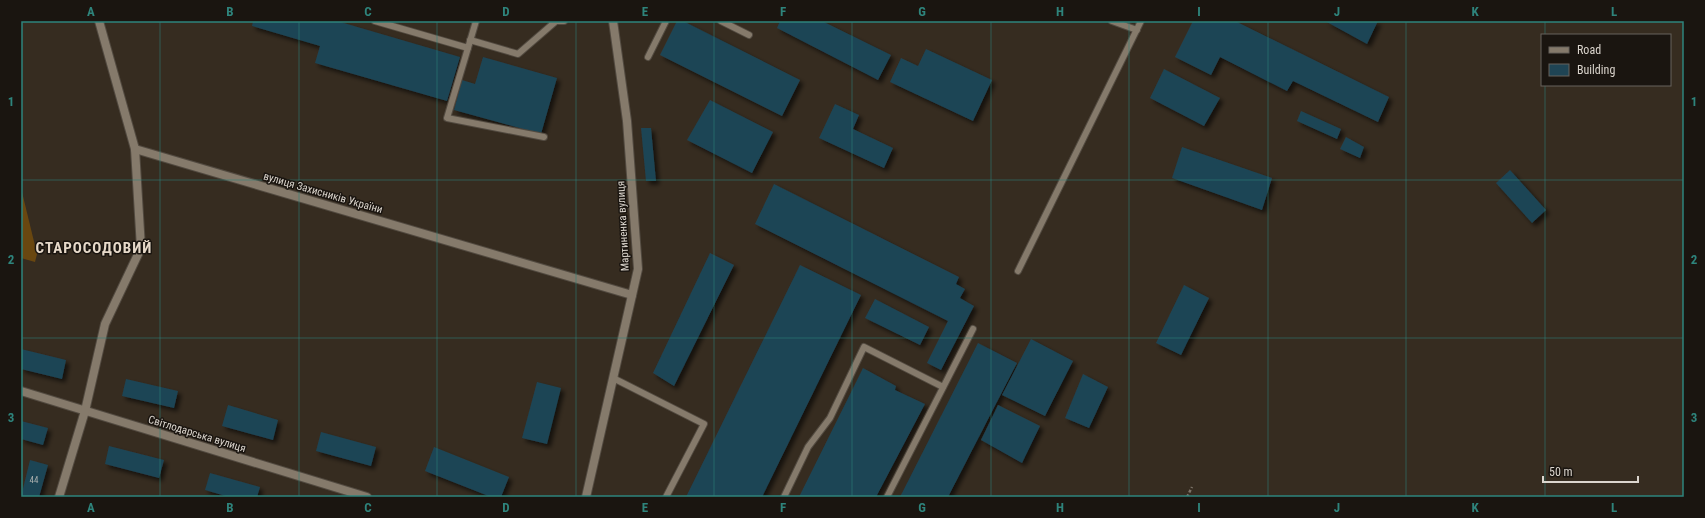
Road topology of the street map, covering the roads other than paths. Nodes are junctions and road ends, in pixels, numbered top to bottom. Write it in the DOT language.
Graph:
graph roads {
  1 [pos="99,21"];
  2 [pos="375,21"];
  3 [pos="476,21"];
  4 [pos="553,21"];
  5 [pos="564,21"];
  6 [pos="613,21"];
  7 [pos="666,21"];
  8 [pos="721,21"];
  9 [pos="1112,21"];
  10 [pos="1141,21"];
  11 [pos="1137,30"];
  12 [pos="749,35"];
  13 [pos="470,40"];
  14 [pos="468,48"];
  15 [pos="648,57"];
  16 [pos="544,137"];
  17 [pos="135,149"];
  18 [pos="1018,271"];
  19 [pos="632,295"];
  20 [pos="973,329"];
  21 [pos="613,378"];
  22 [pos="943,387"];
  23 [pos="21,391"];
  24 [pos="84,411"];
  25 [pos="59,497"];
  26 [pos="367,497"];
  27 [pos="586,497"];
  28 [pos="666,497"];
  29 [pos="784,497"];
  30 [pos="887,497"];
  1 -- 17 [label="street"];
  2 -- 14 [label="lane"];
  3 -- 13 [label="lane"];
  4 -- 5 [label="lane"];
  4 -- 13 [label="lane"];
  6 -- 19 [label="street, Мартиненка вулиця"];
  7 -- 15 [label="lane"];
  8 -- 12 [label="lane"];
  9 -- 11 [label="lane"];
  10 -- 11 [label="lane"];
  11 -- 18 [label="lane"];
  13 -- 14 [label="lane"];
  14 -- 16 [label="lane"];
  17 -- 19 [label="street, вулиця Захисників України"];
  17 -- 24 [label="street"];
  19 -- 21 [label="street, Мартиненка вулиця"];
  20 -- 22 [label="lane"];
  21 -- 27 [label="street, Мартиненка вулиця"];
  21 -- 28 [label="lane"];
  22 -- 29 [label="lane"];
  22 -- 30 [label="lane"];
  23 -- 24 [label="street, Світлодарська вулиця"];
  24 -- 25 [label="street"];
  24 -- 26 [label="street, Світлодарська вулиця"];
}
